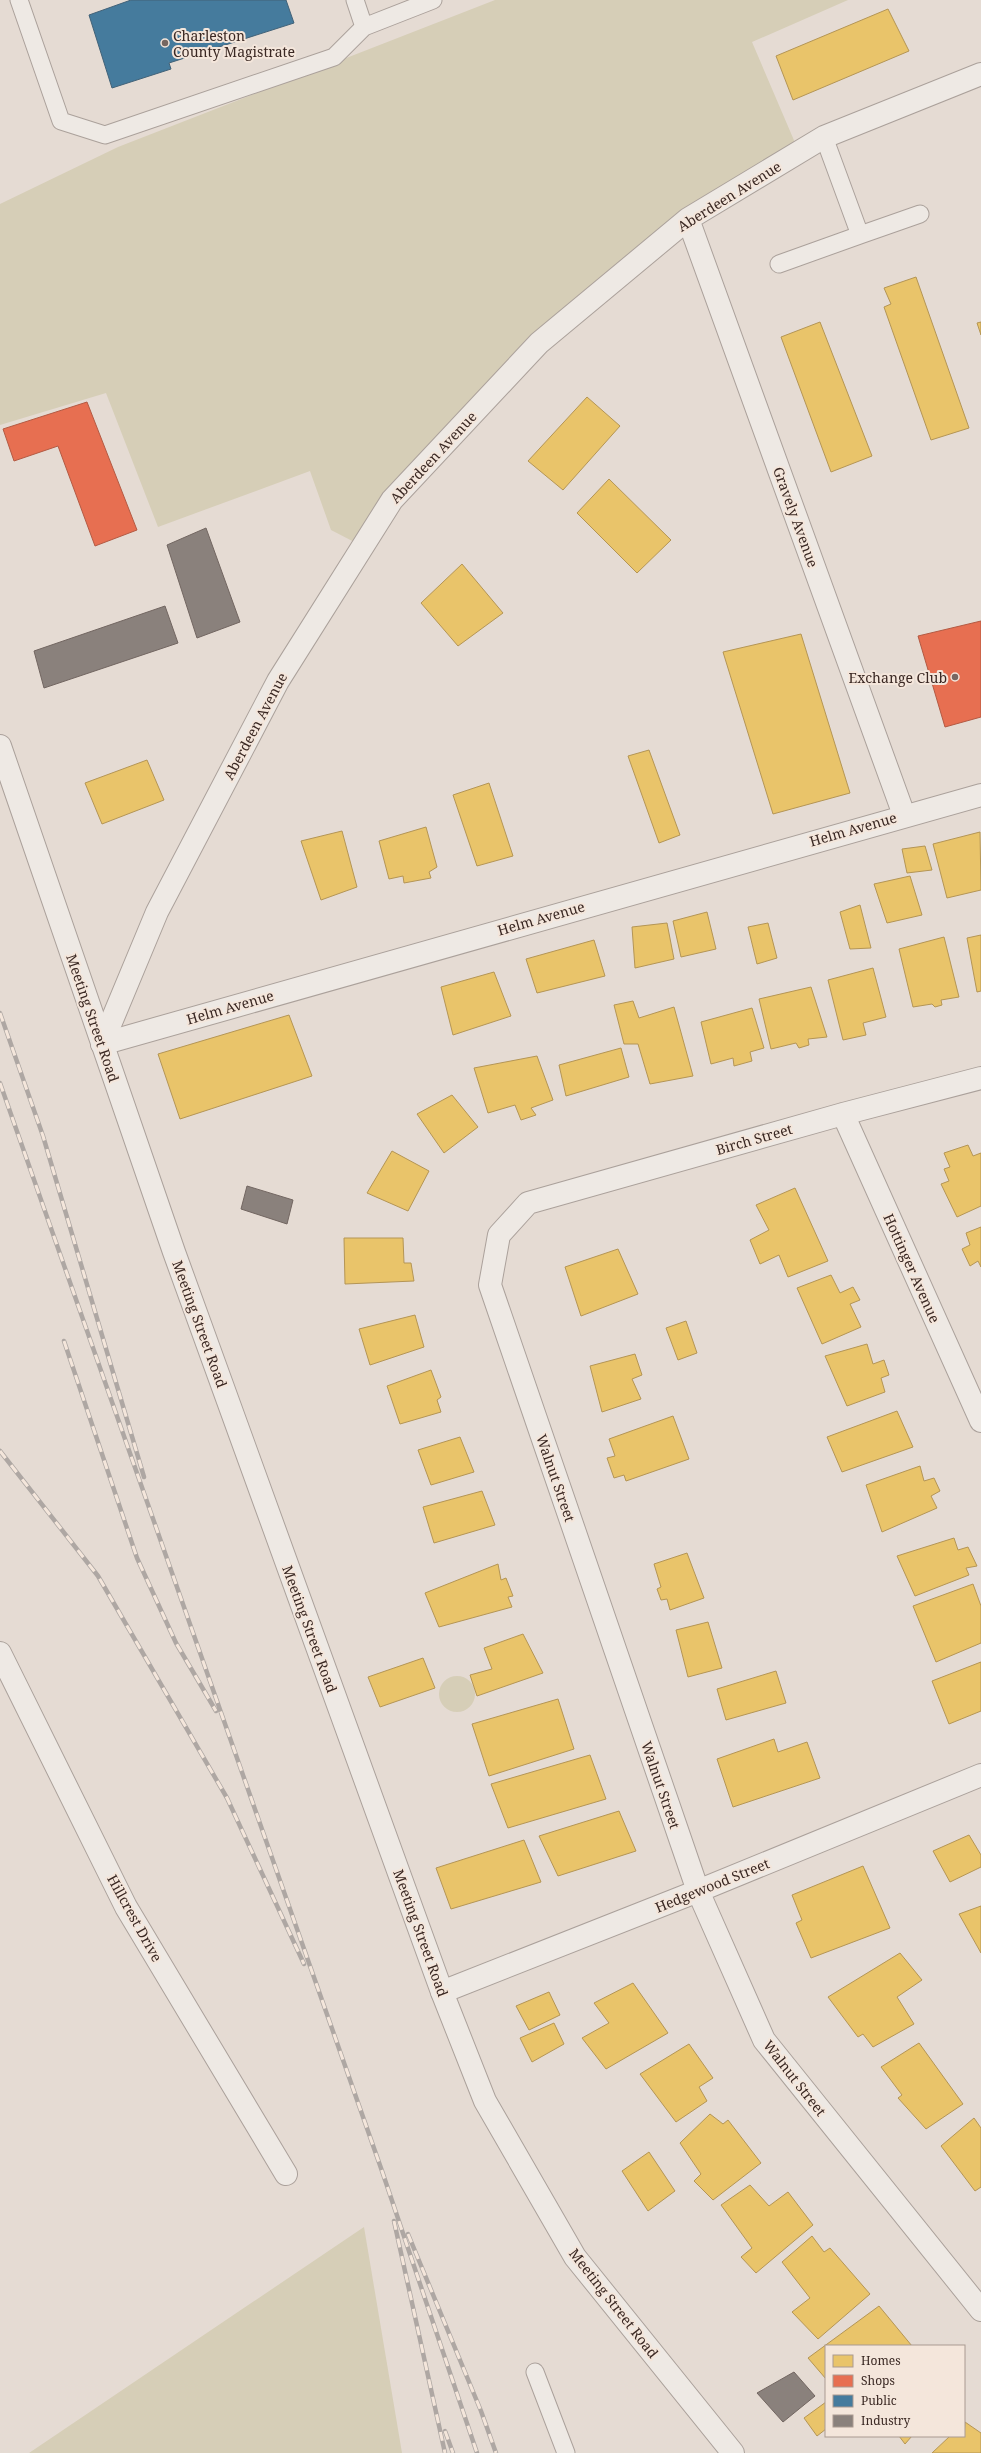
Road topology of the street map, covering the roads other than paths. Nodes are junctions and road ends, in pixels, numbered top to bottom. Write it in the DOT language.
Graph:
graph roads {
  1 [pos="19,0"];
  2 [pos="355,0"];
  3 [pos="433,0"];
  4 [pos="364,27"];
  5 [pos="981,74"];
  6 [pos="824,137"];
  7 [pos="920,214"];
  8 [pos="688,219"];
  9 [pos="860,235"];
  10 [pos="779,264"];
  11 [pos="0,746"];
  12 [pos="981,795"];
  13 [pos="904,815"];
  14 [pos="102,1044"];
  15 [pos="981,1078"];
  16 [pos="843,1114"];
  17 [pos="528,1203"];
  18 [pos="981,1421"];
  19 [pos="0,1653"];
  20 [pos="981,1775"];
  21 [pos="698,1891"];
  22 [pos="442,1992"];
  23 [pos="286,2174"];
  24 [pos="981,2310"];
  25 [pos="535,2372"];
  26 [pos="566,2453"];
  27 [pos="733,2453"];
  1 -- 4 [label="lane"];
  2 -- 4 [label="lane"];
  3 -- 4 [label="lane"];
  5 -- 6 [label="street, Aberdeen Avenue"];
  6 -- 8 [label="street, Aberdeen Avenue"];
  6 -- 9 [label="lane"];
  7 -- 9 [label="lane"];
  8 -- 13 [label="street, Gravely Avenue"];
  8 -- 14 [label="street, Aberdeen Avenue"];
  9 -- 10 [label="lane"];
  11 -- 14 [label="street, Meeting Street Road"];
  12 -- 13 [label="street, Helm Avenue"];
  13 -- 14 [label="street, Helm Avenue"];
  14 -- 22 [label="street, Meeting Street Road"];
  15 -- 16 [label="street, Birch Street"];
  16 -- 17 [label="street, Birch Street"];
  16 -- 18 [label="street, Hottinger Avenue"];
  17 -- 21 [label="street, Walnut Street"];
  19 -- 23 [label="street, Hillcrest Drive"];
  20 -- 21 [label="street, Hedgewood Street"];
  21 -- 22 [label="street, Hedgewood Street"];
  21 -- 24 [label="street, Walnut Street"];
  22 -- 27 [label="street, Meeting Street Road"];
  25 -- 26 [label="lane"];
}
